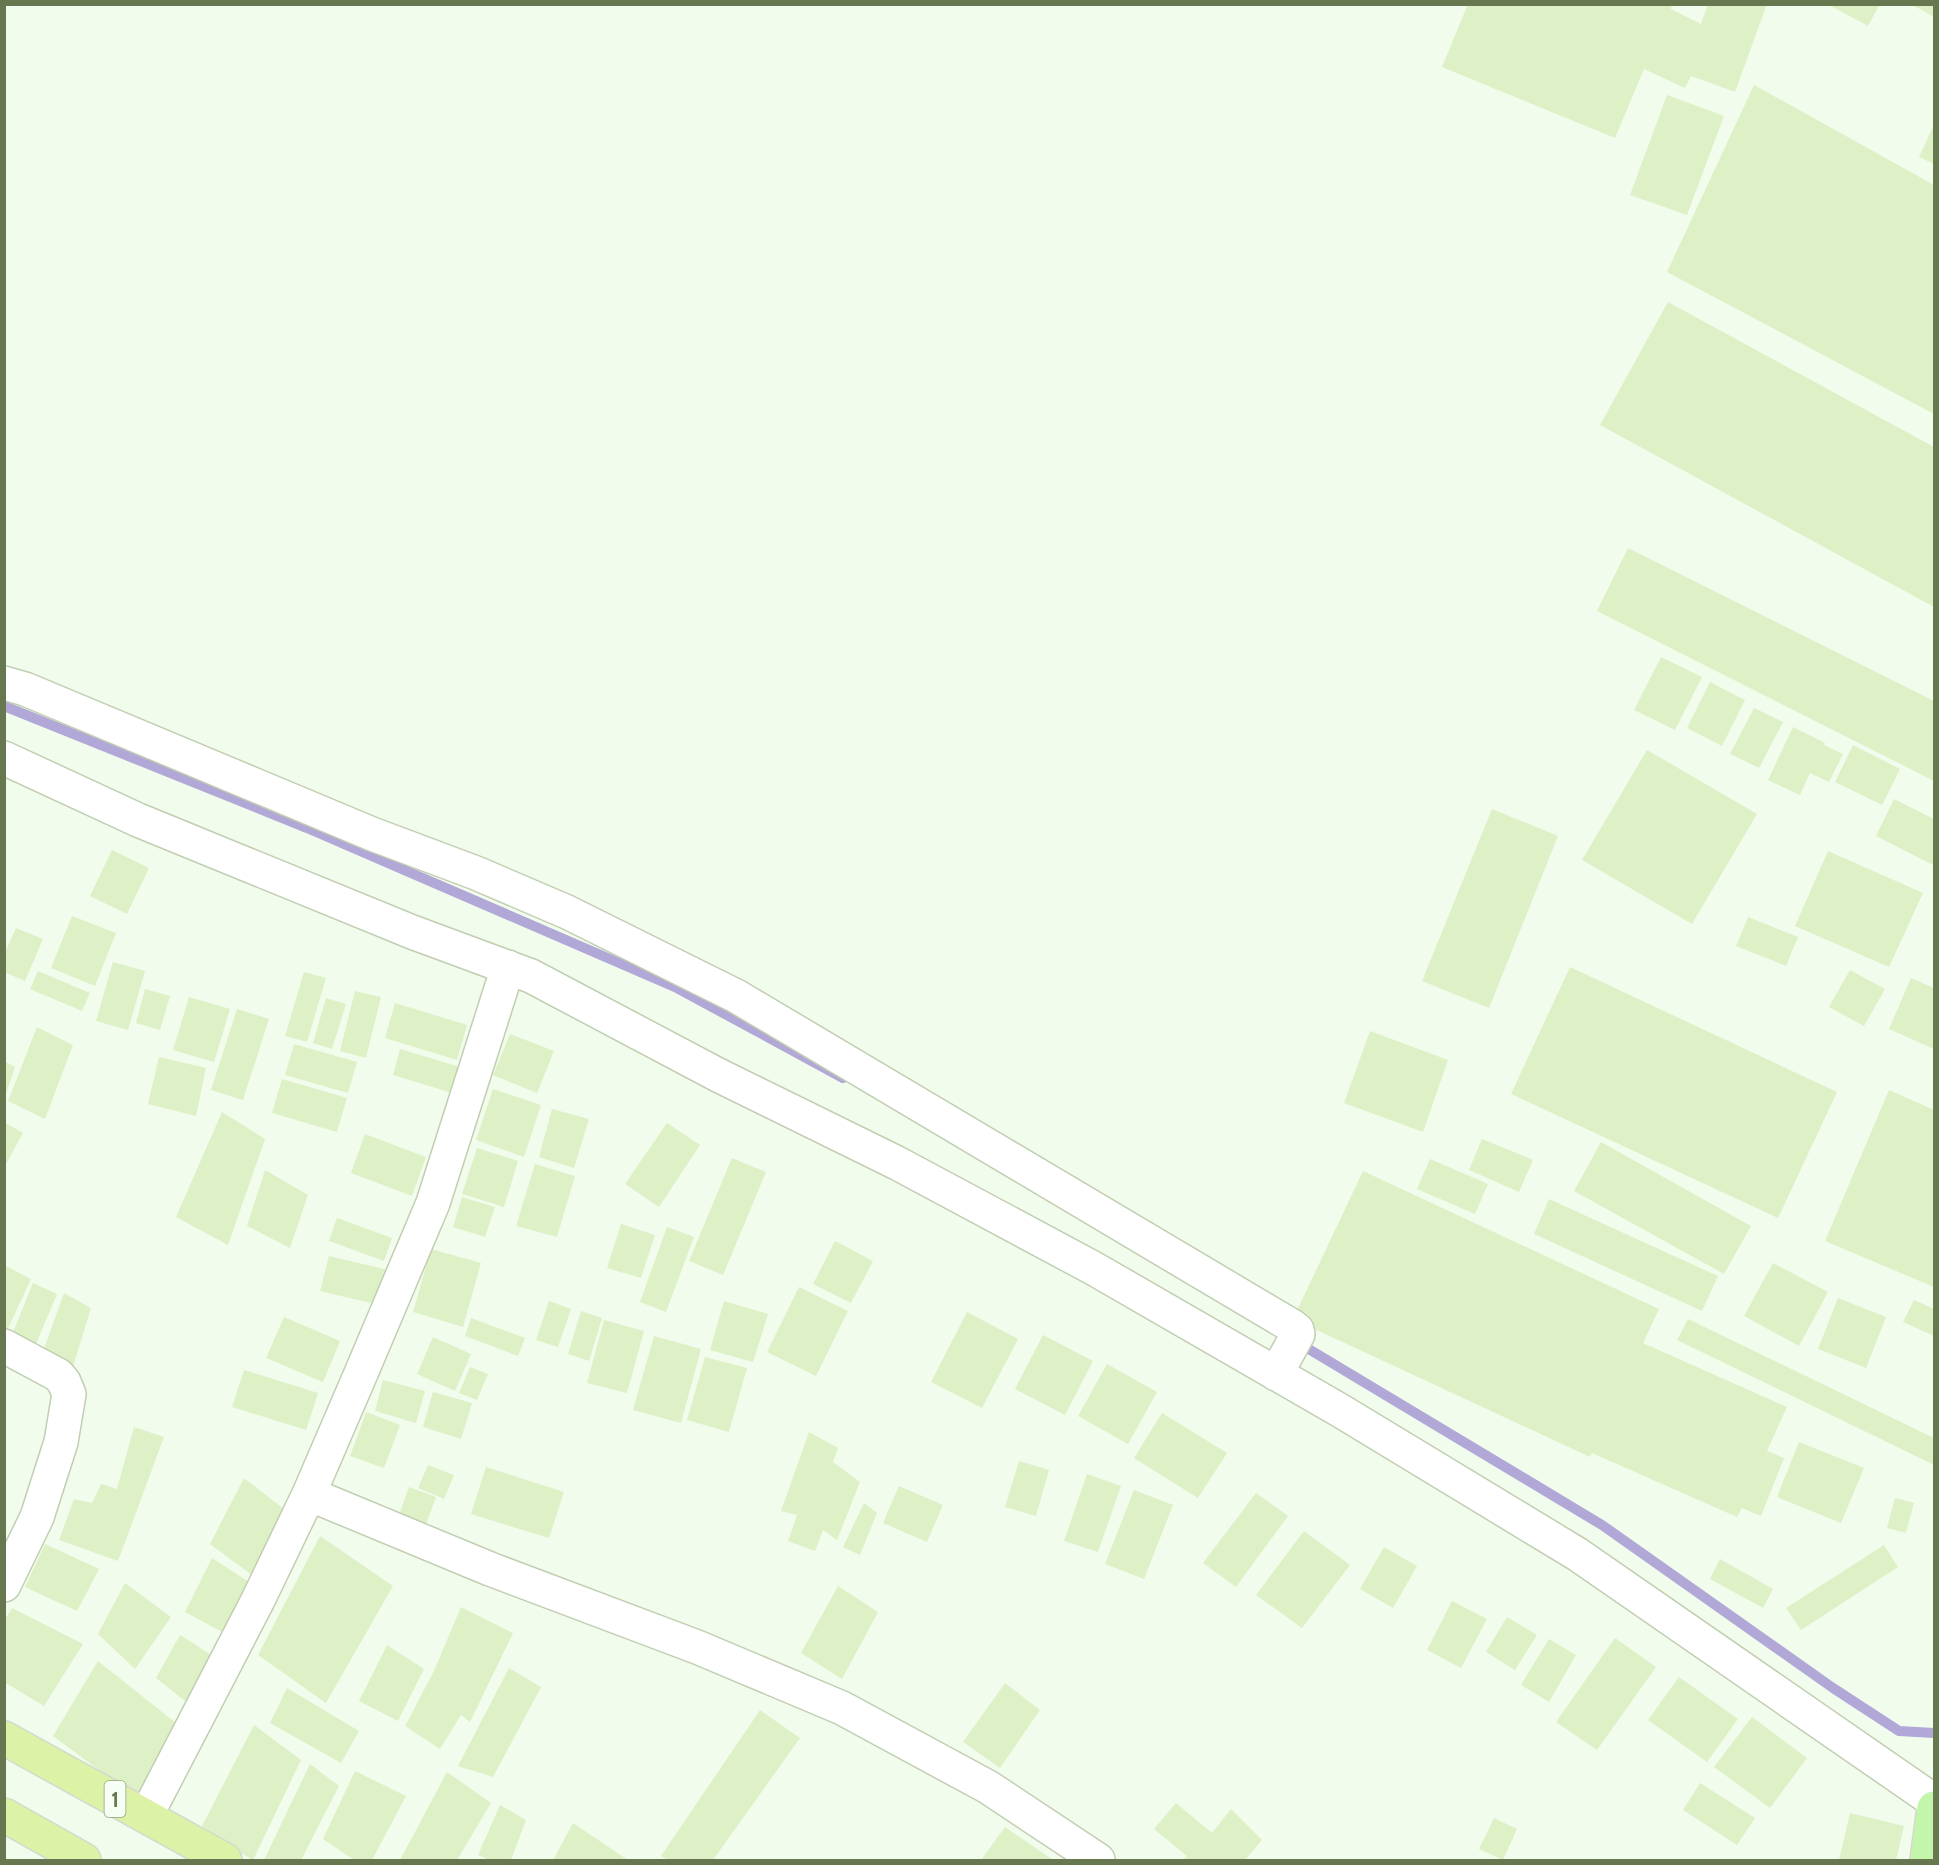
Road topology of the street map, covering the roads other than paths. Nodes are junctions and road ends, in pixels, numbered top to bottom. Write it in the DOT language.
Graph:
graph roads {
  1 [pos="4,683"];
  2 [pos="4,758"];
  3 [pos="508,968"];
  4 [pos="4,1346"];
  5 [pos="1278,1371"];
  6 [pos="309,1494"];
  7 [pos="4,1585"];
  8 [pos="4,1738"];
  9 [pos="1935,1801"];
  10 [pos="1935,1808"];
  11 [pos="4,1815"];
  12 [pos="146,1816"];
  13 [pos="84,1860"];
  14 [pos="225,1860"];
  15 [pos="1098,1860"];
  16 [pos="1927,1860"];
  1 -- 5 [label="street"];
  2 -- 3 [label="street"];
  3 -- 5 [label="street"];
  3 -- 6 [label="street"];
  4 -- 7 [label="street"];
  5 -- 9 [label="street"];
  6 -- 12 [label="street"];
  6 -- 15 [label="street"];
  8 -- 12 [label="highway, 1"];
  10 -- 16 [label="main road"];
  11 -- 13 [label="highway"];
  12 -- 14 [label="highway, 1"];
}
